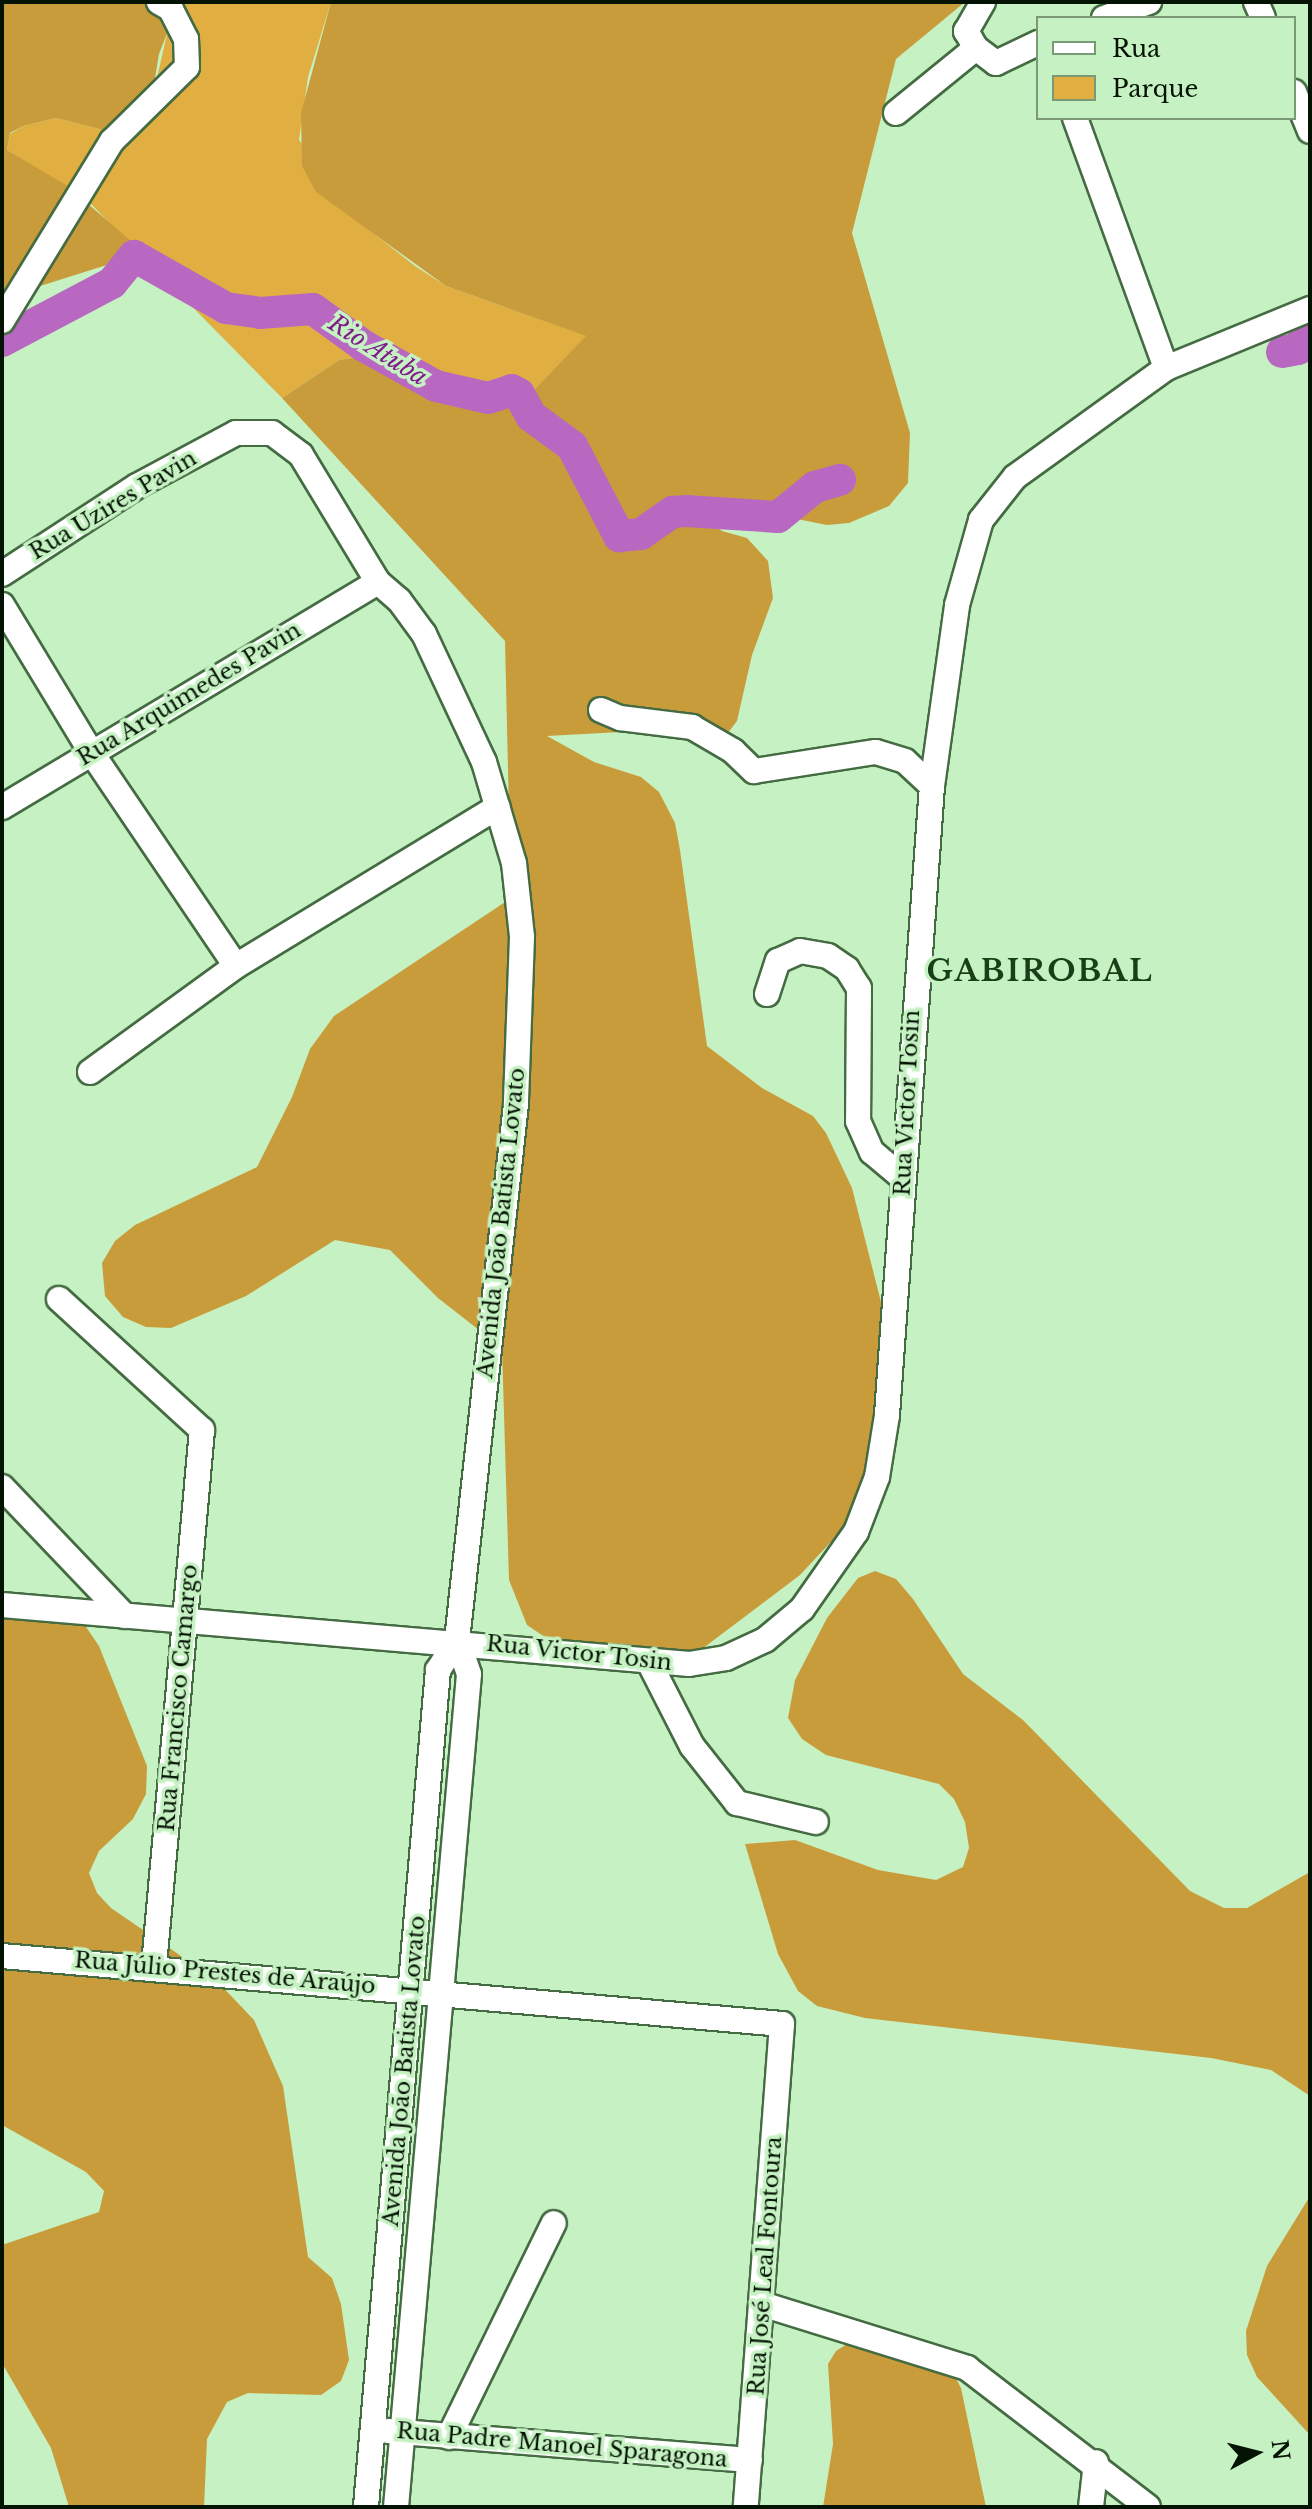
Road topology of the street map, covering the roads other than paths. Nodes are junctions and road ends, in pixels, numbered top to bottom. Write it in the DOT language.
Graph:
graph roads {
  1 [pos="159,2"];
  2 [pos="983,2"];
  3 [pos="1149,2"];
  4 [pos="1110,16"];
  5 [pos="1036,44"];
  6 [pos="976,48"];
  7 [pos="1296,97"];
  8 [pos="896,113"];
  9 [pos="1076,120"];
  10 [pos="1310,131"];
  11 [pos="1310,309"];
  12 [pos="2,321"];
  13 [pos="1166,368"];
  14 [pos="272,433"];
  15 [pos="2,574"];
  16 [pos="378,582"];
  17 [pos="2,605"];
  18 [pos="601,710"];
  19 [pos="91,752"];
  20 [pos="932,786"];
  21 [pos="2,807"];
  22 [pos="498,807"];
  23 [pos="236,966"];
  24 [pos="767,994"];
  25 [pos="90,1072"];
  26 [pos="903,1178"];
  27 [pos="59,1299"];
  28 [pos="2,1487"];
  29 [pos="2,1605"];
  30 [pos="125,1616"];
  31 [pos="185,1622"];
  32 [pos="457,1640"];
  33 [pos="649,1662"];
  34 [pos="816,1822"];
  35 [pos="2,1956"];
  36 [pos="154,1966"];
  37 [pos="411,1990"];
  38 [pos="439,1991"];
  39 [pos="782,2024"];
  40 [pos="554,2223"];
  41 [pos="762,2304"];
  42 [pos="373,2430"];
  43 [pos="402,2432"];
  44 [pos="449,2437"];
  45 [pos="750,2460"];
  46 [pos="1096,2462"];
  47 [pos="366,2507"];
  48 [pos="396,2507"];
  49 [pos="746,2507"];
  50 [pos="1091,2507"];
  51 [pos="1148,2507"];
  1 -- 12 [label="street"];
  2 -- 6 [label="street"];
  3 -- 4 [label="street"];
  5 -- 6 [label="street"];
  6 -- 8 [label="street"];
  7 -- 10 [label="street"];
  9 -- 13 [label="street"];
  11 -- 13 [label="street, Rua Victor Tosin"];
  13 -- 20 [label="street, Rua Victor Tosin"];
  14 -- 15 [label="street, Rua Uzires Pavin"];
  14 -- 16 [label="street, Avenida João Batista Lovato"];
  16 -- 19 [label="street, Rua Arquimedes Pavin"];
  16 -- 22 [label="street, Avenida João Batista Lovato"];
  17 -- 19 [label="street"];
  18 -- 20 [label="street"];
  19 -- 21 [label="street, Rua Arquimedes Pavin"];
  19 -- 23 [label="street"];
  20 -- 26 [label="street, Rua Victor Tosin"];
  22 -- 23 [label="street"];
  22 -- 32 [label="street, Avenida João Batista Lovato"];
  23 -- 25 [label="street"];
  24 -- 26 [label="street"];
  26 -- 33 [label="street, Rua Victor Tosin"];
  27 -- 31 [label="street, Rua Francisco Camargo"];
  28 -- 30 [label="street"];
  29 -- 30 [label="street, Rua Victor Tosin"];
  30 -- 31 [label="street, Rua Victor Tosin"];
  31 -- 32 [label="street, Rua Victor Tosin"];
  31 -- 36 [label="street, Rua Francisco Camargo"];
  32 -- 33 [label="street, Rua Victor Tosin"];
  32 -- 37 [label="street, Avenida João Batista Lovato"];
  32 -- 38 [label="street, Avenida João Batista Lovato"];
  33 -- 34 [label="street"];
  35 -- 36 [label="street, Rua Júlio Prestes de Araújo"];
  36 -- 37 [label="street, Rua Júlio Prestes de Araújo"];
  37 -- 38 [label="street, Rua Júlio Prestes de Araújo"];
  37 -- 42 [label="street, Avenida João Batista Lovato"];
  38 -- 39 [label="street, Rua Júlio Prestes de Araújo"];
  38 -- 43 [label="street, Avenida João Batista Lovato"];
  39 -- 41 [label="street, Rua José Leal Fontoura"];
  40 -- 44 [label="street"];
  41 -- 45 [label="street, Rua José Leal Fontoura"];
  41 -- 46 [label="street"];
  42 -- 43 [label="street, Rua Padre Manoel Sparagona"];
  42 -- 47 [label="street, Avenida João Batista Lovato"];
  43 -- 44 [label="street, Rua Padre Manoel Sparagona"];
  43 -- 48 [label="street, Avenida João Batista Lovato"];
  44 -- 45 [label="street, Rua Padre Manoel Sparagona"];
  45 -- 49 [label="street, Rua José Leal Fontoura"];
  46 -- 50 [label="street"];
  46 -- 51 [label="street"];
}
